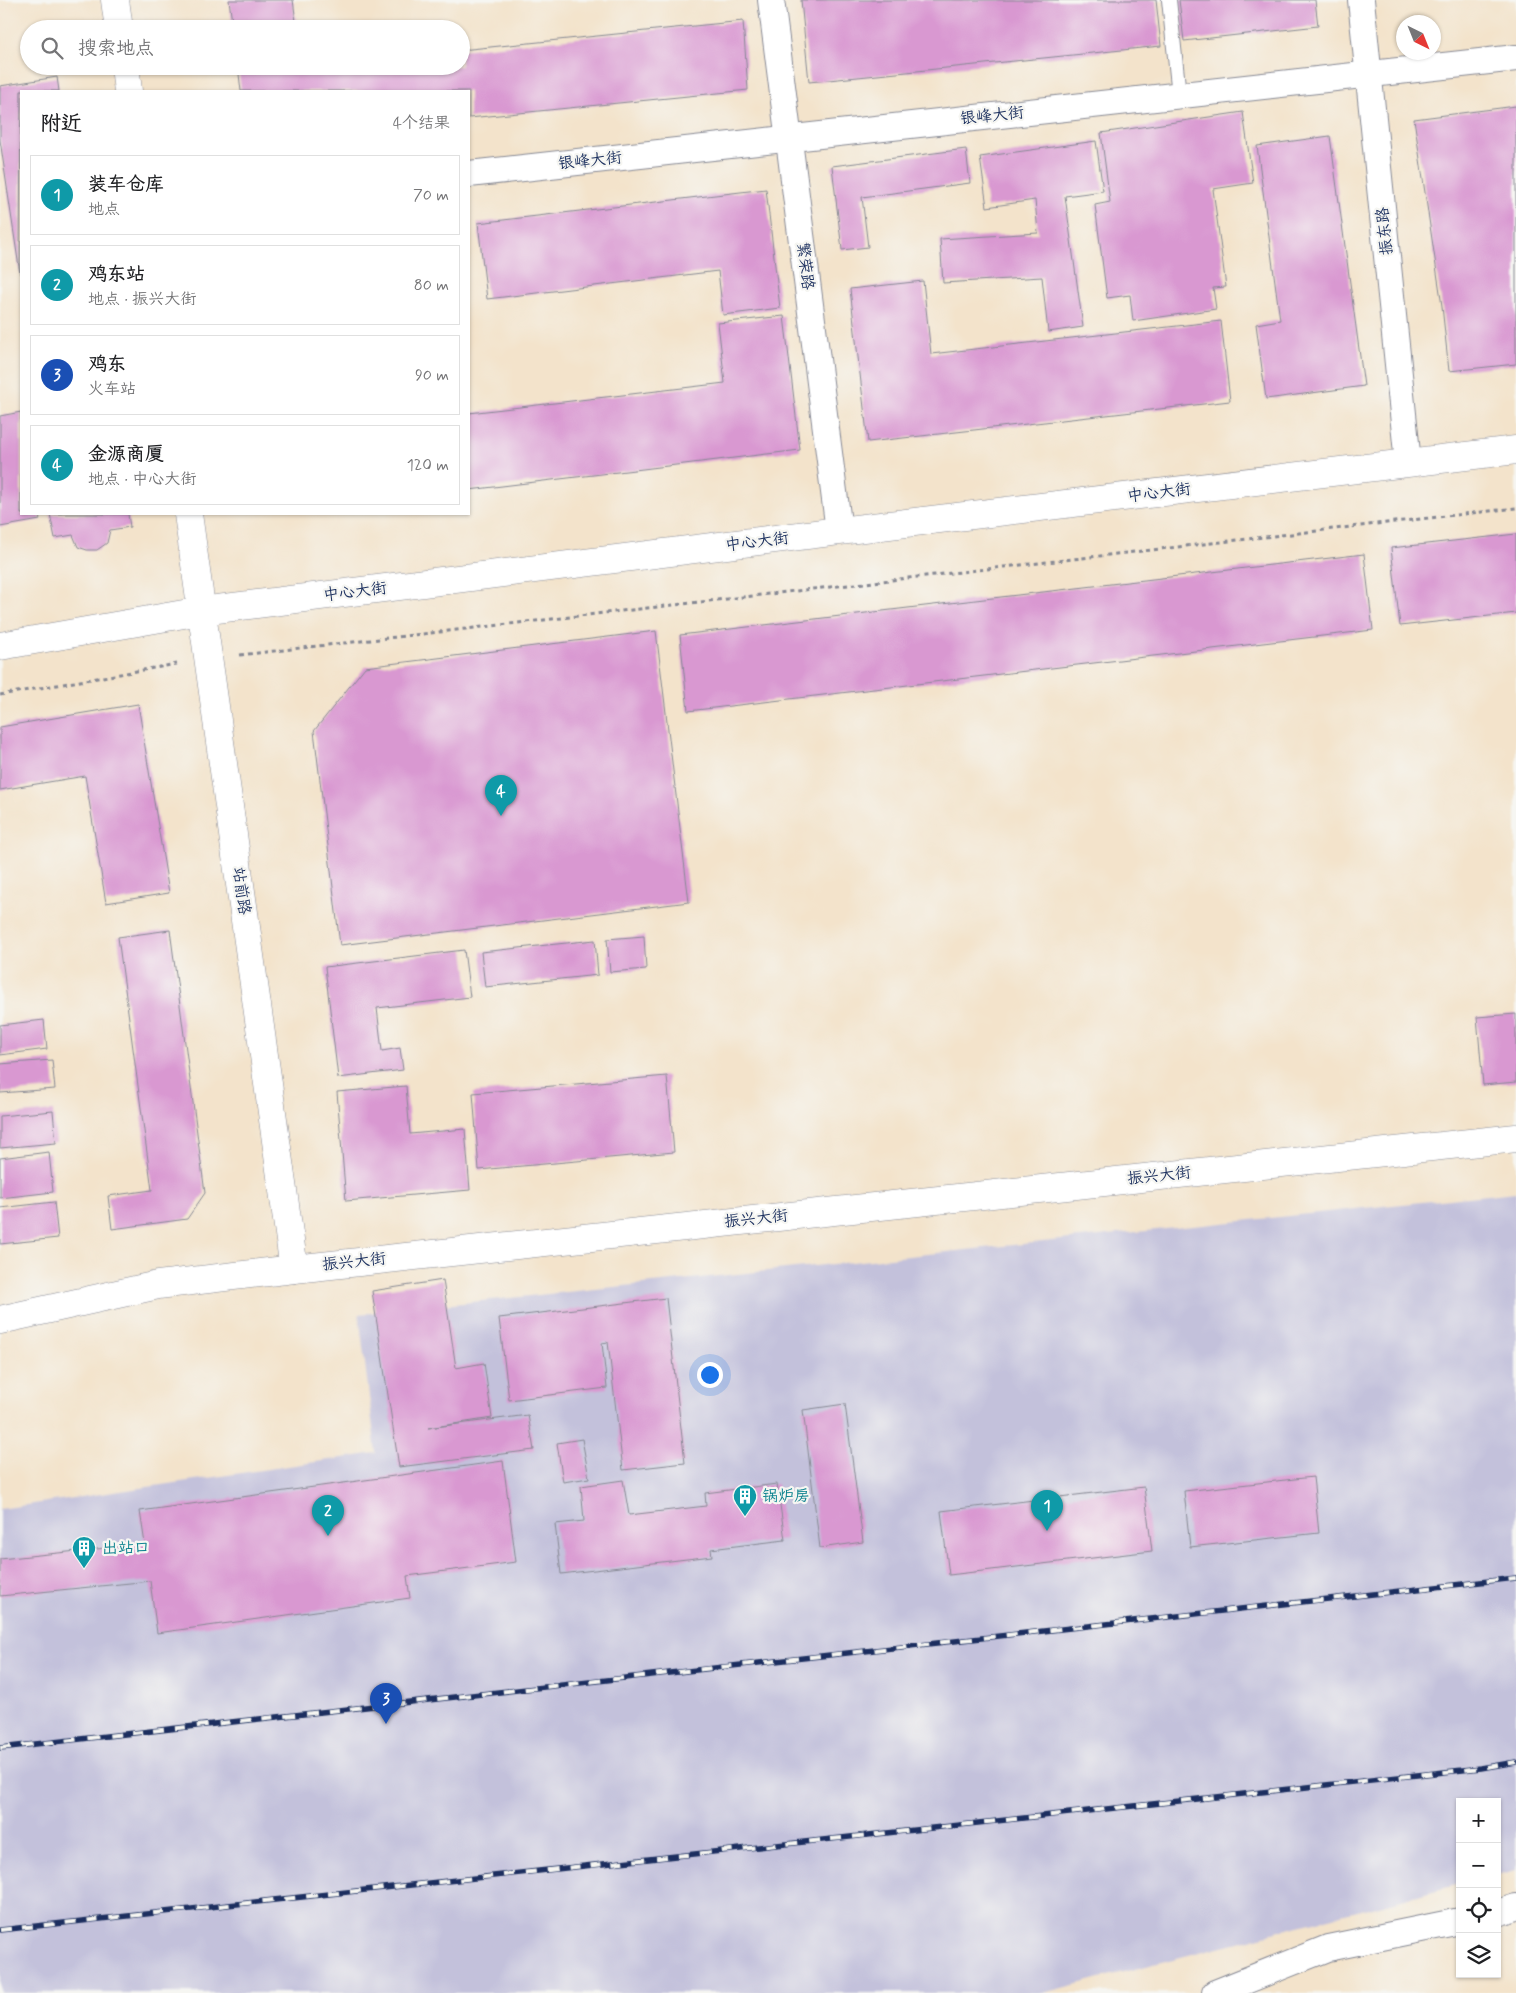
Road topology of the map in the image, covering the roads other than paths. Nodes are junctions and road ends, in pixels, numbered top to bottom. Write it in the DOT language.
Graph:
graph roads {
  1 [pos="115,0"];
  2 [pos="771,0"];
  3 [pos="1168,0"];
  4 [pos="1361,0"];
  5 [pos="118,20"];
  6 [pos="1516,58"];
  7 [pos="1369,74"];
  8 [pos="126,75"];
  9 [pos="128,90"];
  10 [pos="1180,95"];
  11 [pos="789,139"];
  12 [pos="470,174"];
  13 [pos="1516,450"];
  14 [pos="1408,463"];
  15 [pos="188,515"];
  16 [pos="839,531"];
  17 [pos="201,611"];
  18 [pos="0,646"];
  19 [pos="1516,1138"];
  20 [pos="294,1269"];
  21 [pos="0,1320"];
  22 [pos="1516,1906"];
  23 [pos="1501,1912"];
  24 [pos="1456,1922"];
  25 [pos="1215,1993"];
  1 -- 5 [label="street"];
  2 -- 11 [label="street, 繁荣路"];
  3 -- 10 [label="lane"];
  4 -- 7 [label="street, 振东路"];
  6 -- 7 [label="street, 银峰大街"];
  7 -- 10 [label="street, 银峰大街"];
  7 -- 14 [label="street, 振东路"];
  8 -- 9 [label="street"];
  10 -- 11 [label="street, 银峰大街"];
  11 -- 12 [label="street, 银峰大街"];
  11 -- 16 [label="street, 繁荣路"];
  13 -- 14 [label="street, 中心大街"];
  14 -- 16 [label="street, 中心大街"];
  15 -- 17 [label="street, 站前路"];
  16 -- 17 [label="street, 中心大街"];
  17 -- 18 [label="street, 中心大街"];
  17 -- 20 [label="street, 站前路"];
  19 -- 20 [label="street, 振兴大街"];
  20 -- 21 [label="street, 振兴大街"];
  22 -- 23 [label="street"];
  24 -- 25 [label="street"];
}
